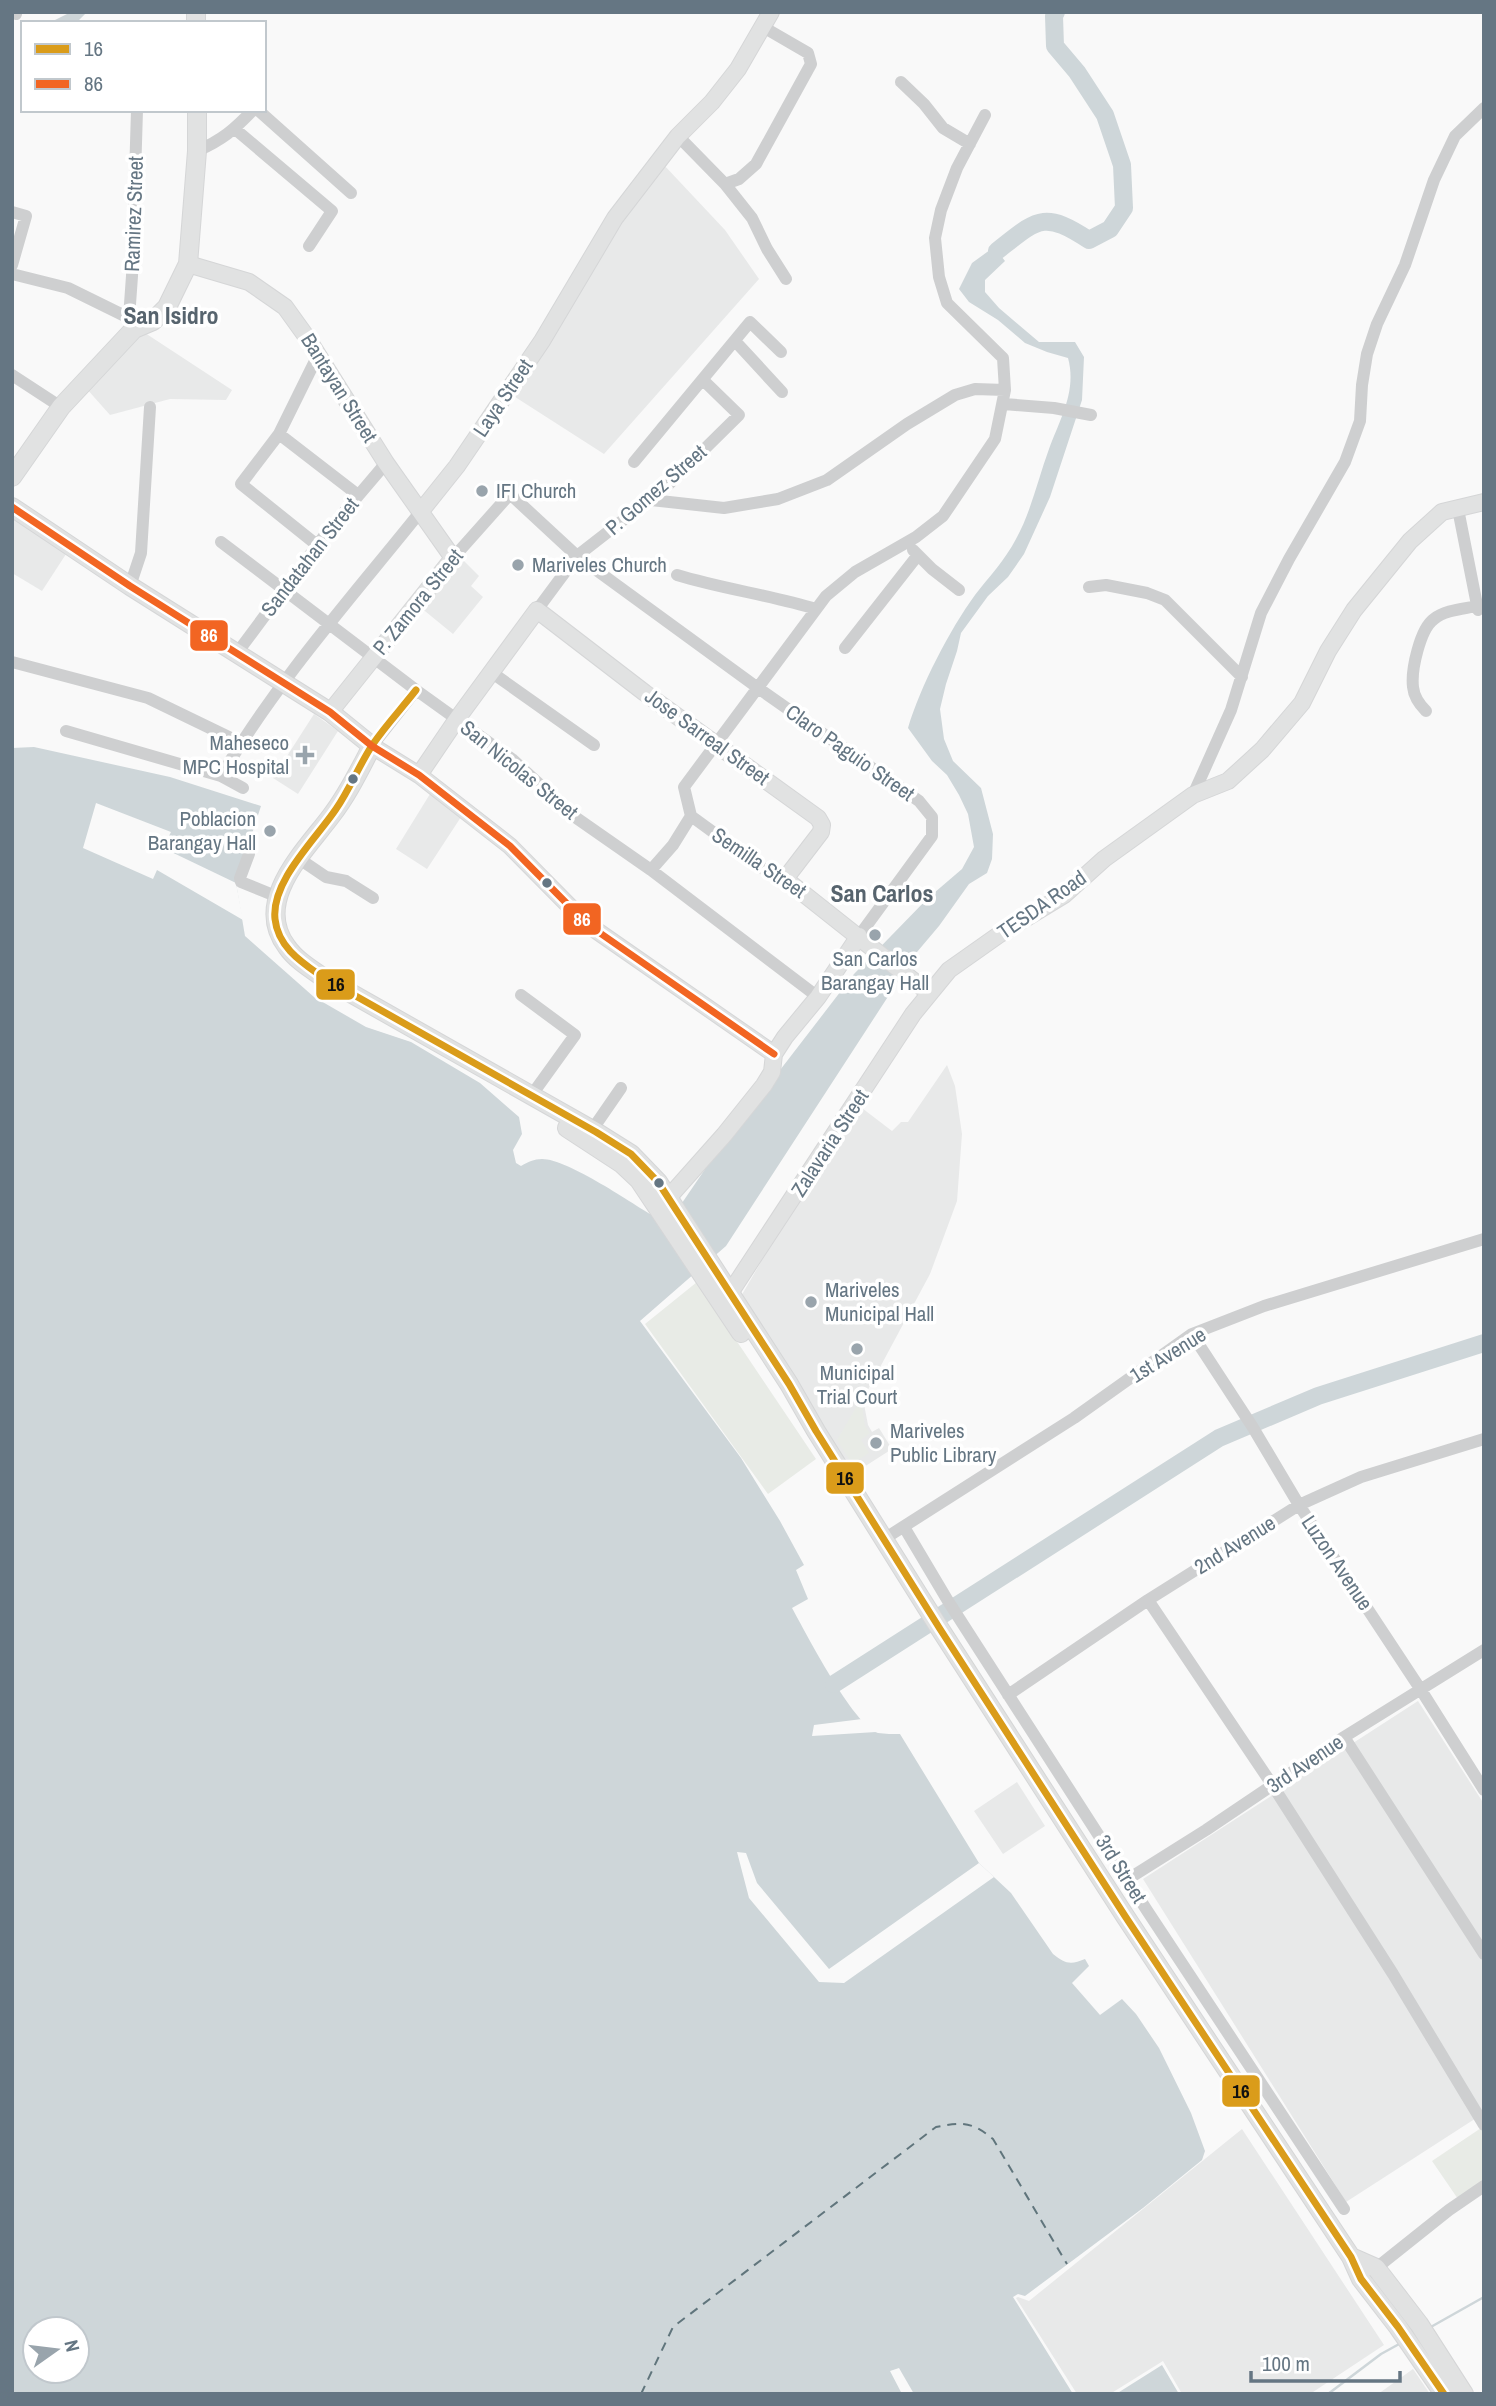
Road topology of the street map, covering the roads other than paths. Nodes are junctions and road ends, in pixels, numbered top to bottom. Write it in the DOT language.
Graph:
graph roads {
  1 [pos="771,12"];
  2 [pos="763,27"];
  3 [pos="901,82"];
  4 [pos="1484,108"];
  5 [pos="137,112"];
  6 [pos="197,112"];
  7 [pos="253,112"];
  8 [pos="257,112"];
  9 [pos="985,115"];
  10 [pos="235,129"];
  11 [pos="678,136"];
  12 [pos="970,144"];
  13 [pos="197,150"];
  14 [pos="725,184"];
  15 [pos="351,193"];
  16 [pos="12,212"];
  17 [pos="309,246"];
  18 [pos="188,264"];
  19 [pos="12,265"];
  20 [pos="12,274"];
  21 [pos="786,279"];
  22 [pos="131,324"];
  23 [pos="735,341"];
  24 [pos="781,352"];
  25 [pos="318,355"];
  26 [pos="12,375"];
  27 [pos="703,380"];
  28 [pos="1005,390"];
  29 [pos="782,392"];
  30 [pos="1004,404"];
  31 [pos="61,407"];
  32 [pos="150,407"];
  33 [pos="1087,414"];
  34 [pos="279,434"];
  35 [pos="634,462"];
  36 [pos="386,463"];
  37 [pos="12,477"];
  38 [pos="358,495"];
  39 [pos="510,495"];
  40 [pos="651,500"];
  41 [pos="1484,502"];
  42 [pos="12,508"];
  43 [pos="1458,509"];
  44 [pos="421,511"];
  45 [pos="221,542"];
  46 [pos="906,542"];
  47 [pos="317,545"];
  48 [pos="918,555"];
  49 [pos="578,556"];
  50 [pos="453,558"];
  51 [pos="677,575"];
  52 [pos="130,586"];
  53 [pos="1089,587"];
  54 [pos="284,588"];
  55 [pos="959,590"];
  56 [pos="816,609"];
  57 [pos="537,610"];
  58 [pos="330,624"];
  59 [pos="845,648"];
  60 [pos="237,653"];
  61 [pos="373,657"];
  62 [pos="12,662"];
  63 [pos="491,672"];
  64 [pos="1242,677"];
  65 [pos="283,682"];
  66 [pos="758,688"];
  67 [pos="416,690"];
  68 [pos="1426,711"];
  69 [pos="330,712"];
  70 [pos="457,719"];
  71 [pos="65,731"];
  72 [pos="241,743"];
  73 [pos="715,743"];
  74 [pos="594,745"];
  75 [pos="372,746"];
  76 [pos="419,775"];
  77 [pos="221,776"];
  78 [pos="243,788"];
  79 [pos="1194,795"];
  80 [pos="691,816"];
  81 [pos="249,854"];
  82 [pos="298,858"];
  83 [pos="651,870"];
  84 [pos="785,879"];
  85 [pos="278,898"];
  86 [pos="373,898"];
  87 [pos="859,936"];
  88 [pos="929,993"];
  89 [pos="521,995"];
  90 [pos="818,997"];
  91 [pos="774,1054"];
  92 [pos="621,1088"];
  93 [pos="531,1096"];
  94 [pos="592,1130"];
  95 [pos="668,1206"];
  96 [pos="1484,1239"];
  97 [pos="710,1274"];
  98 [pos="730,1293"];
  99 [pos="1192,1334"];
  100 [pos="816,1431"];
  101 [pos="1484,1439"];
  102 [pos="1299,1505"];
  103 [pos="904,1527"];
  104 [pos="884,1539"];
  105 [pos="1148,1601"];
  106 [pos="1484,1650"];
  107 [pos="1421,1690"];
  108 [pos="1008,1695"];
  109 [pos="1344,1737"];
  110 [pos="1273,1786"];
  111 [pos="1484,1790"];
  112 [pos="1128,1879"];
  113 [pos="1148,1912"];
  114 [pos="1125,1916"];
  115 [pos="1484,1954"];
  116 [pos="1226,2028"];
  117 [pos="1213,2047"];
  118 [pos="1484,2125"];
  119 [pos="1484,2186"];
  120 [pos="1343,2209"];
  121 [pos="1351,2257"];
  122 [pos="1376,2268"];
  123 [pos="1361,2279"];
  124 [pos="1444,2394"];
  125 [pos="1464,2394"];
  1 -- 2 [label="street, Laya Street"];
  2 -- 11 [label="street, Laya Street"];
  2 -- 14 [label="street"];
  3 -- 12 [label="street"];
  4 -- 64 [label="street"];
  5 -- 22 [label="street, Ramirez Street"];
  6 -- 13 [label="main road"];
  7 -- 10 [label="street"];
  8 -- 15 [label="street"];
  9 -- 12 [label="street"];
  10 -- 13 [label="street"];
  10 -- 17 [label="street"];
  11 -- 14 [label="street"];
  11 -- 44 [label="street, Laya Street"];
  12 -- 28 [label="street"];
  13 -- 18 [label="main road"];
  14 -- 21 [label="street"];
  16 -- 19 [label="street"];
  18 -- 22 [label="main road"];
  18 -- 25 [label="street, Bantayan Street"];
  20 -- 22 [label="street"];
  22 -- 31 [label="main road"];
  23 -- 24 [label="street"];
  23 -- 27 [label="street"];
  23 -- 29 [label="street"];
  25 -- 34 [label="street"];
  25 -- 36 [label="street, Bantayan Street"];
  26 -- 31 [label="street"];
  27 -- 35 [label="street"];
  27 -- 40 [label="street, P. Gomez Street"];
  28 -- 30 [label="street"];
  28 -- 40 [label="street"];
  30 -- 33 [label="street"];
  30 -- 46 [label="street"];
  31 -- 37 [label="main road"];
  32 -- 52 [label="street"];
  34 -- 38 [label="street"];
  34 -- 47 [label="street"];
  36 -- 38 [label="street, Sandatahan Street"];
  36 -- 44 [label="street, Bantayan Street"];
  38 -- 47 [label="street, Sandatahan Street"];
  39 -- 49 [label="street, Claro Paguio Street"];
  39 -- 50 [label="street, P. Zamora Street"];
  40 -- 49 [label="street, P. Gomez Street"];
  41 -- 43 [label="street, TESDA Road"];
  42 -- 52 [label="main road"];
  43 -- 68 [label="street"];
  43 -- 79 [label="street, TESDA Road"];
  44 -- 50 [label="street, Bantayan Street"];
  44 -- 58 [label="street, Laya Street"];
  45 -- 54 [label="street, San Nicolas Street"];
  46 -- 48 [label="street"];
  46 -- 56 [label="street"];
  47 -- 54 [label="street, Sandatahan Street"];
  48 -- 55 [label="street"];
  48 -- 59 [label="street"];
  49 -- 57 [label="street, P. Gomez Street"];
  49 -- 66 [label="street, Claro Paguio Street"];
  50 -- 61 [label="street, P. Zamora Street"];
  51 -- 56 [label="street"];
  52 -- 60 [label="main road"];
  53 -- 64 [label="street"];
  54 -- 58 [label="street, San Nicolas Street"];
  54 -- 60 [label="street, Sandatahan Street"];
  56 -- 66 [label="street"];
  57 -- 63 [label="street, P. Gomez Street"];
  57 -- 73 [label="street, Jose Sarreal Street"];
  58 -- 61 [label="street, San Nicolas Street"];
  58 -- 65 [label="street, Laya Street"];
  60 -- 65 [label="main road"];
  61 -- 67 [label="street, San Nicolas Street"];
  61 -- 69 [label="street, P. Zamora Street"];
  62 -- 72 [label="street"];
  63 -- 70 [label="street, P. Gomez Street"];
  63 -- 74 [label="street"];
  64 -- 79 [label="street"];
  65 -- 69 [label="main road"];
  65 -- 72 [label="street, Laya Street"];
  66 -- 73 [label="street"];
  66 -- 87 [label="street, Claro Paguio Street"];
  67 -- 70 [label="street, San Nicolas Street"];
  67 -- 75 [label="street"];
  69 -- 75 [label="main road"];
  70 -- 76 [label="street, P. Gomez Street"];
  70 -- 83 [label="street, San Nicolas Street"];
  71 -- 77 [label="street"];
  72 -- 77 [label="street, Laya Street"];
  73 -- 80 [label="street"];
  73 -- 84 [label="street, Jose Sarreal Street"];
  75 -- 76 [label="street"];
  75 -- 82 [label="main road"];
  76 -- 91 [label="street"];
  77 -- 78 [label="street"];
  79 -- 88 [label="street, TESDA Road"];
  80 -- 83 [label="street"];
  80 -- 84 [label="street, Semilla Street"];
  81 -- 85 [label="street"];
  82 -- 85 [label="main road"];
  82 -- 86 [label="street"];
  83 -- 90 [label="street, San Nicolas Street"];
  84 -- 87 [label="street, Semilla Street"];
  85 -- 93 [label="main road"];
  87 -- 88 [label="street, Semilla Street"];
  87 -- 90 [label="street"];
  88 -- 98 [label="street, Zalavaria Street"];
  89 -- 93 [label="street"];
  90 -- 91 [label="street"];
  91 -- 95 [label="street"];
  92 -- 94 [label="street"];
  93 -- 94 [label="main road"];
  93 -- 95 [label="main road"];
  94 -- 95 [label="main road"];
  95 -- 97 [label="main road"];
  96 -- 99 [label="street, 1st Avenue"];
  97 -- 98 [label="main road"];
  97 -- 100 [label="main road"];
  98 -- 100 [label="main road"];
  99 -- 102 [label="street, Luzon Avenue"];
  99 -- 103 [label="street, 1st Avenue"];
  100 -- 104 [label="main road"];
  101 -- 102 [label="street, 2nd Avenue"];
  102 -- 105 [label="street, 2nd Avenue"];
  102 -- 107 [label="street, Luzon Avenue"];
  103 -- 104 [label="street, 1st Avenue"];
  103 -- 108 [label="street, 3rd Street"];
  104 -- 114 [label="main road"];
  105 -- 108 [label="street, 2nd Avenue"];
  105 -- 110 [label="street"];
  106 -- 107 [label="street, 3rd Avenue"];
  107 -- 109 [label="street, 3rd Avenue"];
  107 -- 111 [label="street, Luzon Avenue"];
  108 -- 112 [label="street, 3rd Street"];
  109 -- 110 [label="street, 3rd Avenue"];
  109 -- 115 [label="street"];
  110 -- 112 [label="street, 3rd Avenue"];
  110 -- 118 [label="street"];
  112 -- 113 [label="street, 3rd Street"];
  113 -- 114 [label="street"];
  113 -- 116 [label="street, 3rd Street"];
  114 -- 117 [label="main road"];
  116 -- 117 [label="street"];
  116 -- 120 [label="street, 3rd Street"];
  117 -- 121 [label="main road"];
  119 -- 122 [label="street"];
  121 -- 122 [label="main road"];
  121 -- 123 [label="main road"];
  122 -- 123 [label="street"];
  122 -- 125 [label="main road"];
  123 -- 124 [label="main road"];
}
